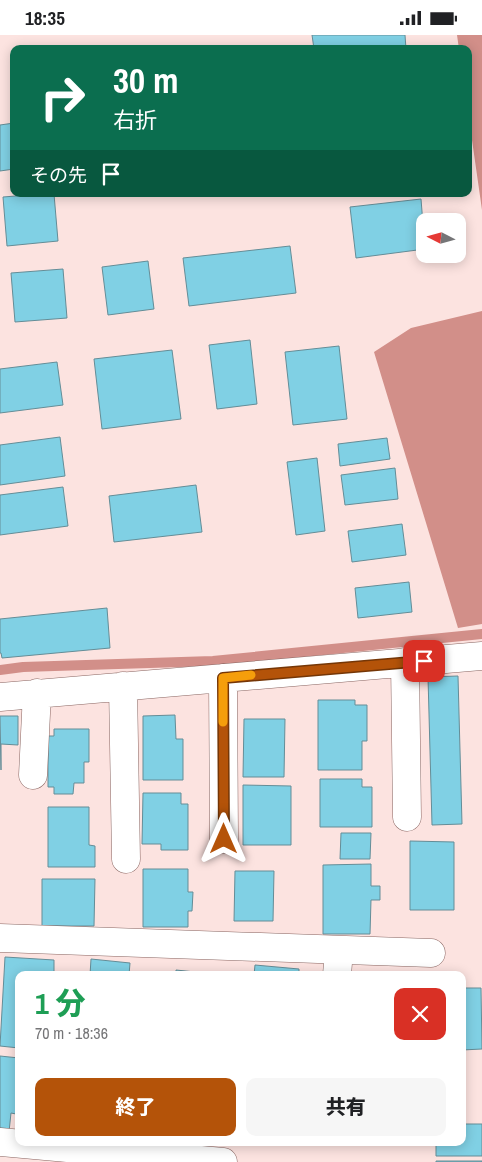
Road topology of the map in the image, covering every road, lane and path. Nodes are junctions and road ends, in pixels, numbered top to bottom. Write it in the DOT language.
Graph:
graph roads {
  1 [pos="482,655"];
  2 [pos="405,662"];
  3 [pos="223,678"];
  4 [pos="123,686"];
  5 [pos="37,693"];
  6 [pos="0,697"];
  7 [pos="33,775"];
  8 [pos="407,817"];
  9 [pos="224,839"];
  10 [pos="126,859"];
  11 [pos="0,938"];
  12 [pos="431,953"];
  13 [pos="338,962"];
  14 [pos="0,1142"];
  15 [pos="15,1143"];
  16 [pos="45,1146"];
  17 [pos="223,1162"];
  1 -- 2 [label="street"];
  2 -- 3 [label="street"];
  2 -- 8 [label="street"];
  3 -- 4 [label="street"];
  3 -- 9 [label="street"];
  4 -- 5 [label="street"];
  4 -- 10 [label="street"];
  5 -- 6 [label="street"];
  5 -- 7 [label="street"];
  11 -- 13 [label="street"];
  12 -- 13 [label="street"];
  14 -- 15 [label="street"];
  16 -- 17 [label="street"];
}
